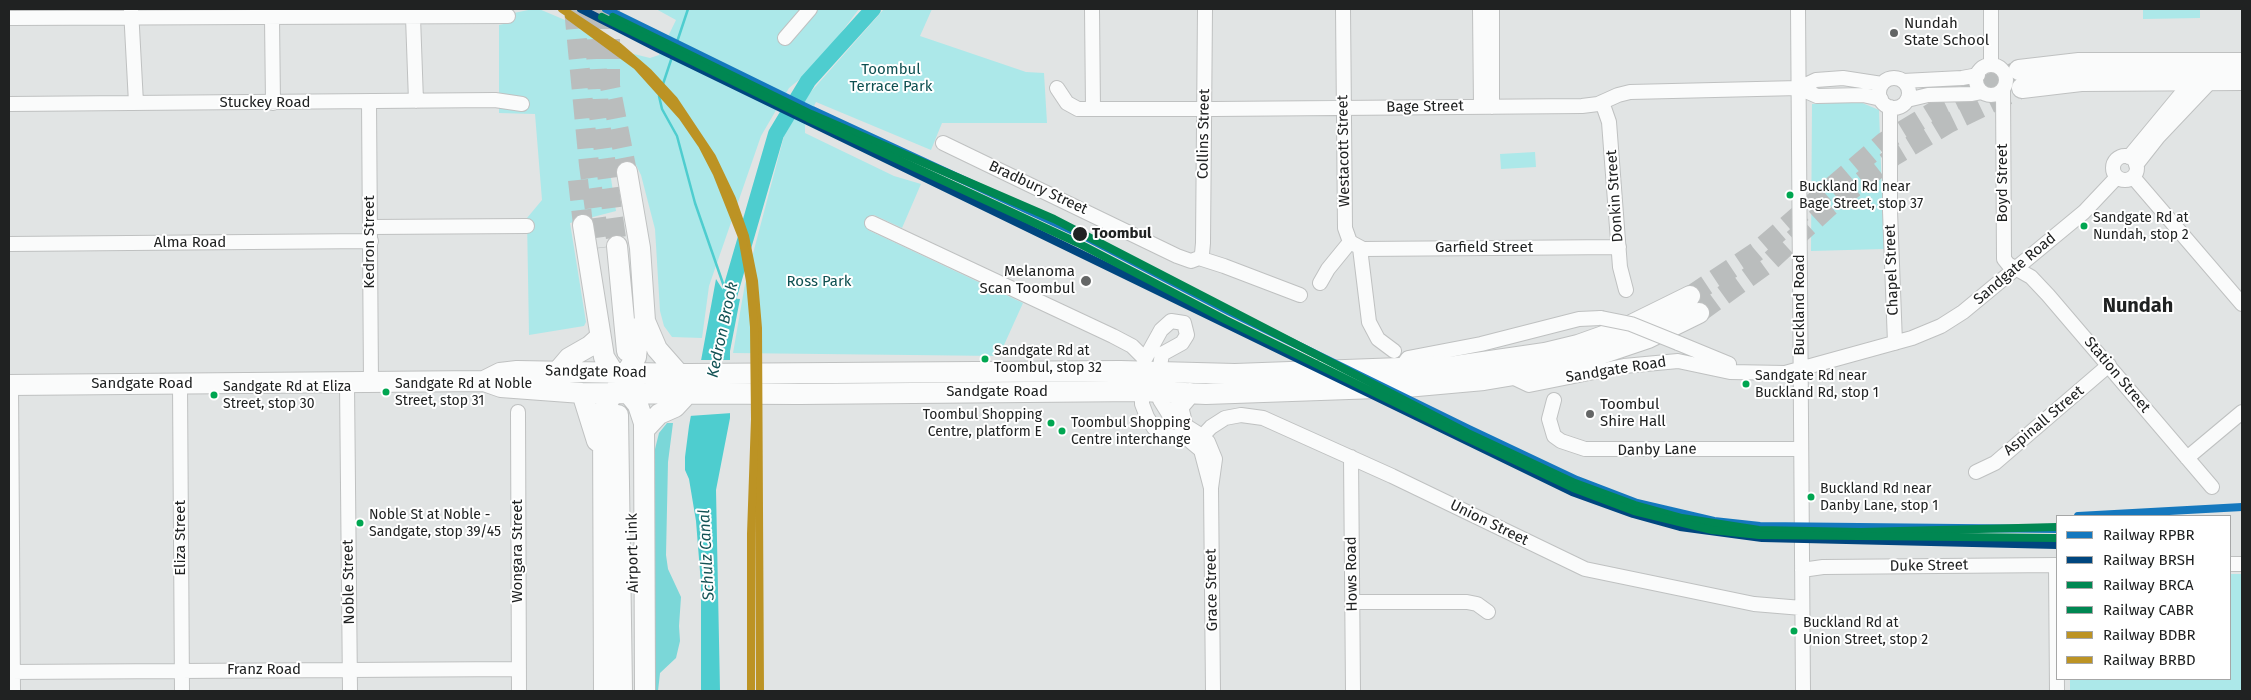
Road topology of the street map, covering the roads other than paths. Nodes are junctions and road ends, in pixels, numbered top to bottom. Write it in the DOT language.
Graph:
graph roads {
  1 [pos="810,9"];
  2 [pos="1092,9"];
  3 [pos="1205,9"];
  4 [pos="1343,9"];
  5 [pos="1480,9"];
  6 [pos="1492,9"];
  7 [pos="1798,9"];
  8 [pos="1991,9"];
  9 [pos="131,12"];
  10 [pos="508,16"];
  11 [pos="412,17"];
  12 [pos="9,18"];
  13 [pos="272,18"];
  14 [pos="785,38"];
  15 [pos="2242,63"];
  16 [pos="1991,66"];
  17 [pos="2203,74"];
  18 [pos="1978,75"];
  19 [pos="2242,80"];
  20 [pos="1903,81"];
  21 [pos="2014,83"];
  22 [pos="1057,88"];
  23 [pos="1799,88"];
  24 [pos="1982,92"];
  25 [pos="1884,97"];
  26 [pos="1907,100"];
  27 [pos="416,101"];
  28 [pos="369,102"];
  29 [pos="1602,102"];
  30 [pos="136,103"];
  31 [pos="273,103"];
  32 [pos="9,104"];
  33 [pos="522,104"];
  34 [pos="1486,107"];
  35 [pos="1204,108"];
  36 [pos="1344,108"];
  37 [pos="1094,109"];
  38 [pos="942,143"];
  39 [pos="2133,166"];
  40 [pos="627,172"];
  41 [pos="2117,177"];
  42 [pos="872,223"];
  43 [pos="583,225"];
  44 [pos="527,226"];
  45 [pos="370,227"];
  46 [pos="371,241"];
  47 [pos="9,244"];
  48 [pos="1355,245"];
  49 [pos="609,247"];
  50 [pos="1618,247"];
  51 [pos="1198,258"];
  52 [pos="2016,269"];
  53 [pos="1320,283"];
  54 [pos="1626,290"];
  55 [pos="1300,295"];
  56 [pos="2242,304"];
  57 [pos="645,321"];
  58 [pos="600,337"];
  59 [pos="1896,343"];
  60 [pos="1800,365"];
  61 [pos="2109,365"];
  62 [pos="1400,369"];
  63 [pos="558,371"];
  64 [pos="1150,372"];
  65 [pos="620,374"];
  66 [pos="1510,376"];
  67 [pos="686,380"];
  68 [pos="484,381"];
  69 [pos="347,383"];
  70 [pos="371,383"];
  71 [pos="180,384"];
  72 [pos="10,385"];
  73 [pos="582,393"];
  74 [pos="1190,394"];
  75 [pos="1554,400"];
  76 [pos="518,412"];
  77 [pos="2242,412"];
  78 [pos="1182,423"];
  79 [pos="644,430"];
  80 [pos="1198,440"];
  81 [pos="1801,449"];
  82 [pos="602,451"];
  83 [pos="1351,457"];
  84 [pos="2187,458"];
  85 [pos="1976,472"];
  86 [pos="2212,487"];
  87 [pos="2056,565"];
  88 [pos="1802,570"];
  89 [pos="1352,602"];
  90 [pos="1802,608"];
  91 [pos="1488,612"];
  92 [pos="519,669"];
  93 [pos="350,670"];
  94 [pos="182,671"];
  95 [pos="11,672"];
  96 [pos="13,691"];
  97 [pos="182,691"];
  98 [pos="350,691"];
  99 [pos="519,691"];
  100 [pos="604,691"];
  101 [pos="622,691"];
  102 [pos="634,691"];
  103 [pos="645,691"];
  104 [pos="1213,691"];
  105 [pos="1353,691"];
  106 [pos="1803,691"];
  1 -- 14 [label="street"];
  2 -- 37 [label="street"];
  3 -- 35 [label="street, Collins Street"];
  4 -- 36 [label="street, Westacott Street"];
  5 -- 34 [label="street"];
  6 -- 34 [label="street"];
  7 -- 23 [label="street, Buckland Road"];
  8 -- 16 [label="street"];
  9 -- 12 [label="street"];
  9 -- 13 [label="street"];
  9 -- 30 [label="street"];
  10 -- 11 [label="street"];
  11 -- 13 [label="street"];
  11 -- 27 [label="street"];
  13 -- 31 [label="street"];
  15 -- 17 [label="highway"];
  16 -- 18 [label="street"];
  16 -- 21 [label="street, Boyd Street"];
  17 -- 19 [label="highway"];
  17 -- 21 [label="highway"];
  17 -- 39 [label="street"];
  17 -- 39 [label="street"];
  18 -- 20 [label="street"];
  18 -- 24 [label="street"];
  20 -- 25 [label="street"];
  20 -- 26 [label="street"];
  21 -- 24 [label="street"];
  21 -- 52 [label="street, Boyd Street"];
  22 -- 37 [label="street, Bage Street"];
  23 -- 25 [label="street, Bage Street"];
  23 -- 29 [label="street, Bage Street"];
  23 -- 60 [label="street, Buckland Road"];
  24 -- 26 [label="street"];
  25 -- 26 [label="street"];
  25 -- 59 [label="street, Chapel Street"];
  27 -- 28 [label="street, Stuckey Road"];
  27 -- 33 [label="street, Stuckey Road"];
  28 -- 31 [label="street, Stuckey Road"];
  28 -- 45 [label="street, Kedron Street"];
  29 -- 34 [label="street, Bage Street"];
  29 -- 50 [label="street, Donkin Street"];
  30 -- 31 [label="street, Stuckey Road"];
  30 -- 32 [label="street, Stuckey Road"];
  34 -- 36 [label="street, Bage Street"];
  35 -- 36 [label="street, Bage Street"];
  35 -- 37 [label="street, Bage Street"];
  35 -- 51 [label="street, Collins Street"];
  36 -- 48 [label="street, Westacott Street"];
  38 -- 51 [label="street, Bradbury Street"];
  39 -- 41 [label="street"];
  39 -- 41 [label="street"];
  39 -- 56 [label="street"];
  40 -- 57 [label="highway"];
  41 -- 52 [label="street, Sandgate Road"];
  42 -- 64 [label="street"];
  43 -- 58 [label="highway"];
  44 -- 45 [label="street"];
  45 -- 46 [label="street, Kedron Street"];
  46 -- 47 [label="street, Alma Road"];
  46 -- 70 [label="street, Kedron Street"];
  48 -- 50 [label="street, Garfield Street"];
  48 -- 53 [label="street"];
  48 -- 62 [label="street, Westacott Street"];
  49 -- 65 [label="highway"];
  50 -- 54 [label="street, Donkin Street"];
  51 -- 55 [label="street, Bradbury Street"];
  52 -- 59 [label="street, Sandgate Road"];
  52 -- 61 [label="street, Station Street"];
  57 -- 65 [label="highway"];
  57 -- 67 [label="highway"];
  58 -- 63 [label="highway"];
  58 -- 65 [label="highway"];
  59 -- 60 [label="street, Sandgate Road"];
  60 -- 62 [label="street, Sandgate Road, bridge"];
  60 -- 66 [label="street, Sandgate Road"];
  60 -- 81 [label="street, Buckland Road"];
  61 -- 84 [label="street, Station Street"];
  61 -- 85 [label="street, Aspinall Street"];
  62 -- 64 [label="highway, Sandgate Road"];
  62 -- 66 [label="highway, Sandgate Road"];
  62 -- 66 [label="highway, Sandgate Road"];
  62 -- 74 [label="highway, Sandgate Road"];
  63 -- 65 [label="highway, Sandgate Road"];
  63 -- 68 [label="highway, Sandgate Road"];
  64 -- 67 [label="highway, Sandgate Road"];
  64 -- 74 [label="highway, Sandgate Road"];
  64 -- 78 [label="street, Grace Street"];
  64 -- 80 [label="street"];
  65 -- 67 [label="highway, Sandgate Road"];
  65 -- 73 [label="highway, Sandgate Road"];
  65 -- 79 [label="highway"];
  65 -- 82 [label="highway"];
  67 -- 79 [label="highway"];
  68 -- 70 [label="highway, Sandgate Road"];
  68 -- 73 [label="highway, Sandgate Road"];
  69 -- 70 [label="highway, Sandgate Road"];
  69 -- 71 [label="highway, Sandgate Road"];
  69 -- 93 [label="street, Noble Street"];
  71 -- 72 [label="highway, Sandgate Road"];
  71 -- 94 [label="street, Eliza Street"];
  72 -- 95 [label="street"];
  73 -- 82 [label="highway"];
  74 -- 78 [label="highway"];
  75 -- 81 [label="street, Danby Lane"];
  76 -- 92 [label="street, Wongara Street"];
  77 -- 84 [label="street"];
  78 -- 80 [label="street, Grace Street"];
  79 -- 103 [label="highway"];
  80 -- 83 [label="street, Union Street"];
  80 -- 104 [label="street, Grace Street"];
  81 -- 88 [label="street, Buckland Road"];
  82 -- 100 [label="highway"];
  83 -- 89 [label="street, Hows Road"];
  83 -- 90 [label="street, Union Street"];
  84 -- 86 [label="street, Station Street"];
  87 -- 88 [label="street, Duke Street"];
  88 -- 90 [label="street, Buckland Road"];
  89 -- 91 [label="street"];
  89 -- 105 [label="street, Hows Road"];
  90 -- 106 [label="street, Buckland Road"];
  92 -- 93 [label="street, Franz Road"];
  92 -- 99 [label="street, Wongara Street"];
  93 -- 94 [label="street, Franz Road"];
  93 -- 98 [label="street, Noble Street"];
  94 -- 95 [label="street, Franz Road"];
  94 -- 97 [label="street, Eliza Street"];
  95 -- 96 [label="street"];
  101 -- 102 [label="highway, Airport Link"];
}
